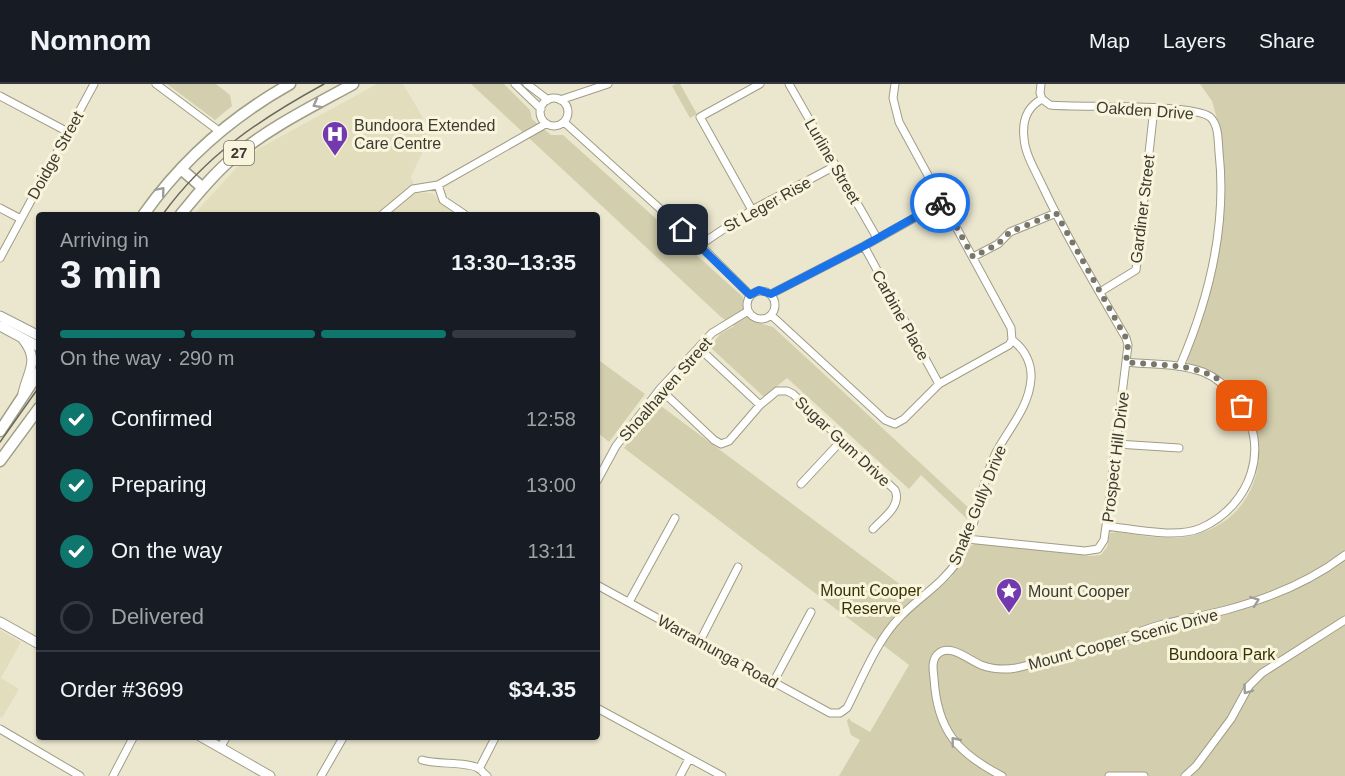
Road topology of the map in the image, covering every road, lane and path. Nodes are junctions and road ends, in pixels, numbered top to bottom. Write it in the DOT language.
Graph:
graph roads {
  1 [pos="94,84"];
  2 [pos="156,84"];
  3 [pos="290,84"];
  4 [pos="353,84"];
  5 [pos="515,84"];
  6 [pos="527,84"];
  7 [pos="608,84"];
  8 [pos="760,84"];
  9 [pos="789,84"];
  10 [pos="895,84"];
  11 [pos="1041,84"];
  12 [pos="580,94"];
  13 [pos="0,96"];
  14 [pos="1042,99"];
  15 [pos="548,100"];
  16 [pos="560,100"];
  17 [pos="1154,108"];
  18 [pos="541,109"];
  19 [pos="568,110"];
  20 [pos="564,122"];
  21 [pos="545,123"];
  22 [pos="219,131"];
  23 [pos="68,132"];
  24 [pos="835,166"];
  25 [pos="181,169"];
  26 [pos="438,186"];
  27 [pos="203,188"];
  28 [pos="943,202"];
  29 [pos="0,208"];
  30 [pos="752,210"];
  31 [pos="145,212"];
  32 [pos="183,212"];
  33 [pos="385,212"];
  34 [pos="461,212"];
  35 [pos="1056,213"];
  36 [pos="21,219"];
  37 [pos="877,238"];
  38 [pos="700,245"];
  39 [pos="864,246"];
  40 [pos="973,257"];
  41 [pos="0,258"];
  42 [pos="1100,292"];
  43 [pos="771,294"];
  44 [pos="750,295"];
  45 [pos="748,311"];
  46 [pos="771,315"];
  47 [pos="0,316"];
  48 [pos="0,326"];
  49 [pos="21,326"];
  50 [pos="36,329"];
  51 [pos="36,334"];
  52 [pos="22,338"];
  53 [pos="1012,340"];
  54 [pos="36,345"];
  55 [pos="699,348"];
  56 [pos="1126,362"];
  57 [pos="1180,366"];
  58 [pos="36,377"];
  59 [pos="939,384"];
  60 [pos="660,389"];
  61 [pos="22,398"];
  62 [pos="760,405"];
  63 [pos="36,412"];
  64 [pos="0,431"];
  65 [pos="842,440"];
  66 [pos="1117,444"];
  67 [pos="1179,448"];
  68 [pos="0,461"];
  69 [pos="600,476"];
  70 [pos="801,484"];
  71 [pos="675,518"];
  72 [pos="1106,526"];
  73 [pos="873,529"];
  74 [pos="967,539"];
  75 [pos="1345,555"];
  76 [pos="738,567"];
  77 [pos="600,587"];
  78 [pos="629,602"];
  79 [pos="811,612"];
  80 [pos="1345,620"];
  81 [pos="0,622"];
  82 [pos="700,640"];
  83 [pos="36,642"];
  84 [pos="774,681"];
  85 [pos="600,710"];
  86 [pos="840,713"];
  87 [pos="2,732"];
  88 [pos="132,740"];
  89 [pos="207,740"];
  90 [pos="225,740"];
  91 [pos="342,740"];
  92 [pos="494,740"];
  93 [pos="220,748"];
  94 [pos="689,759"];
  95 [pos="422,760"];
  96 [pos="479,769"];
  97 [pos="70,774"];
  98 [pos="80,776"];
  99 [pos="113,776"];
  100 [pos="270,776"];
  101 [pos="321,776"];
  102 [pos="487,776"];
  103 [pos="680,776"];
  104 [pos="722,776"];
  105 [pos="1002,776"];
  106 [pos="1109,776"];
  107 [pos="1144,776"];
  108 [pos="1185,776"];
  1 -- 23 [label="street, Doidge Street"];
  2 -- 22 [label="street"];
  3 -- 22 [label="highway, 27"];
  4 -- 27 [label="highway, 27, one-way"];
  5 -- 18 [label="street"];
  6 -- 15 [label="street"];
  7 -- 12 [label="street"];
  8 -- 30 [label="street"];
  9 -- 24 [label="street, Lurline Street"];
  10 -- 28 [label="street, Snake Gully Drive"];
  11 -- 14 [label="street"];
  12 -- 16 [label="street"];
  12 -- 19 [label="street"];
  13 -- 23 [label="street"];
  14 -- 17 [label="street, Oakden Drive"];
  14 -- 35 [label="street, Prospect Hill Drive"];
  15 -- 16 [label="street"];
  15 -- 18 [label="street"];
  16 -- 19 [label="street"];
  17 -- 42 [label="street, Gardiner Street"];
  17 -- 57 [label="street, Oakden Drive"];
  18 -- 21 [label="street"];
  19 -- 20 [label="street"];
  20 -- 21 [label="street"];
  20 -- 38 [label="street"];
  21 -- 26 [label="street"];
  22 -- 25 [label="highway, 27"];
  23 -- 36 [label="street, Doidge Street"];
  24 -- 30 [label="street, St Leger Rise"];
  24 -- 37 [label="street, Lurline Street"];
  25 -- 27 [label="highway"];
  31 -- 25 [label="highway, 27, one-way"];
  26 -- 33 [label="street"];
  26 -- 34 [label="street"];
  27 -- 32 [label="highway, 27"];
  28 -- 37 [label="street"];
  28 -- 40 [label="street, Snake Gully Drive"];
  29 -- 36 [label="street"];
  30 -- 38 [label="street, St Leger Rise"];
  35 -- 40 [label="street"];
  35 -- 42 [label="street, Prospect Hill Drive"];
  36 -- 41 [label="street, Doidge Street"];
  37 -- 39 [label="street"];
  38 -- 44 [label="street"];
  39 -- 43 [label="street"];
  39 -- 59 [label="street, Carbine Place"];
  40 -- 53 [label="street, Snake Gully Drive"];
  42 -- 56 [label="street, Prospect Hill Drive"];
  43 -- 44 [label="street"];
  43 -- 46 [label="street"];
  44 -- 45 [label="street"];
  45 -- 46 [label="street"];
  45 -- 55 [label="street, Shoalhaven Street"];
  46 -- 59 [label="street"];
  47 -- 49 [label="main road"];
  48 -- 52 [label="main road"];
  49 -- 50 [label="main road"];
  49 -- 51 [label="main road"];
  52 -- 54 [label="main road"];
  52 -- 61 [label="main road"];
  53 -- 59 [label="street"];
  53 -- 74 [label="street, Snake Gully Drive"];
  55 -- 60 [label="street, Shoalhaven Street"];
  55 -- 62 [label="street"];
  56 -- 57 [label="street"];
  56 -- 66 [label="street, Prospect Hill Drive"];
  57 -- 72 [label="street"];
  58 -- 61 [label="highway"];
  60 -- 62 [label="street, Sugar Gum Drive"];
  60 -- 69 [label="street, Shoalhaven Street"];
  61 -- 64 [label="highway"];
  62 -- 65 [label="street, Sugar Gum Drive"];
  63 -- 68 [label="highway"];
  65 -- 70 [label="street"];
  65 -- 73 [label="street, Sugar Gum Drive"];
  66 -- 67 [label="street"];
  66 -- 72 [label="street, Prospect Hill Drive"];
  71 -- 78 [label="street"];
  72 -- 74 [label="street, Prospect Hill Drive"];
  74 -- 86 [label="street, Snake Gully Drive"];
  105 -- 75 [label="street, Mount Cooper Scenic Drive, one-way"];
  76 -- 82 [label="street"];
  77 -- 78 [label="street, Warramunga Road"];
  78 -- 82 [label="street, Warramunga Road"];
  79 -- 84 [label="street"];
  80 -- 108 [label="street, one-way"];
  81 -- 83 [label="main road"];
  82 -- 84 [label="street, Warramunga Road"];
  84 -- 86 [label="street, Warramunga Road"];
  85 -- 94 [label="street"];
  87 -- 97 [label="street"];
  88 -- 99 [label="street"];
  89 -- 93 [label="main road"];
  90 -- 93 [label="street"];
  91 -- 101 [label="street"];
  92 -- 96 [label="street"];
  93 -- 100 [label="main road"];
  94 -- 103 [label="street"];
  94 -- 104 [label="street"];
  95 -- 96 [label="street"];
  96 -- 102 [label="street"];
  97 -- 98 [label="street"];
  106 -- 107 [label="street"];
}
